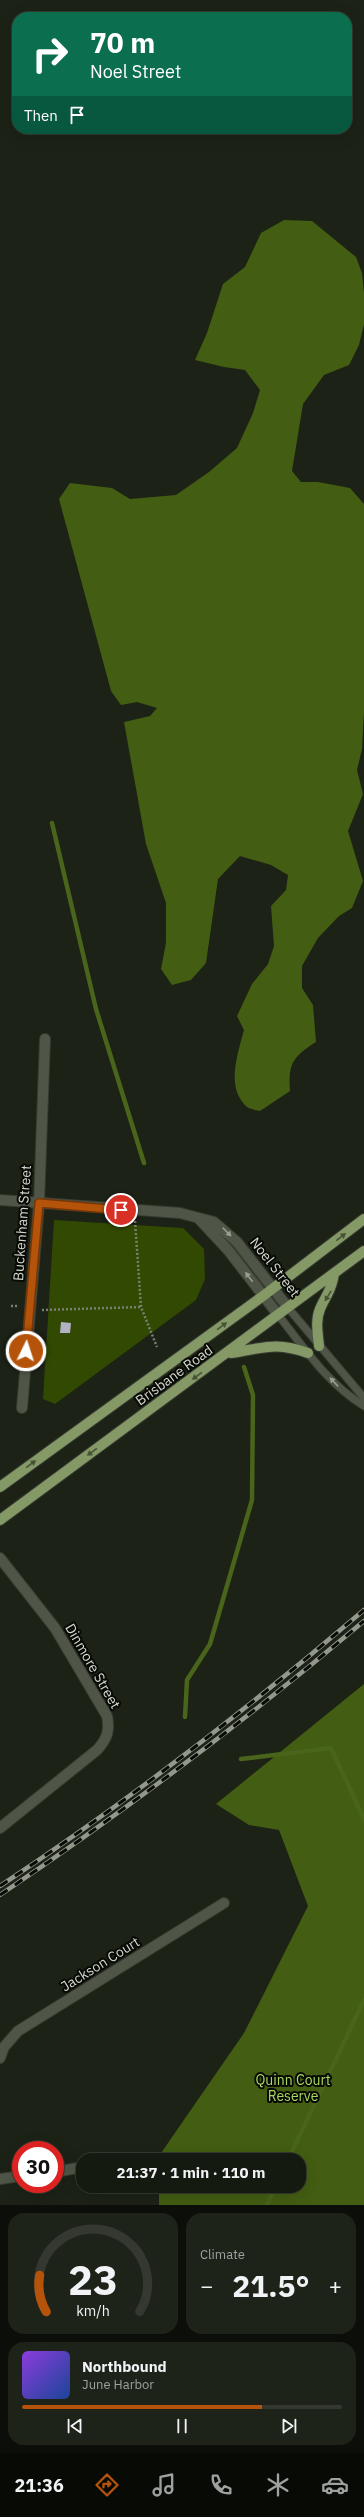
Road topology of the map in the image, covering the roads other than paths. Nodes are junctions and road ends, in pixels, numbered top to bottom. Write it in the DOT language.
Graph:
graph roads {
  1 [pos="45,1039"];
  2 [pos="0,1200"];
  3 [pos="39,1203"];
  4 [pos="199,1219"];
  5 [pos="364,1219"];
  6 [pos="364,1251"];
  7 [pos="334,1274"];
  8 [pos="273,1288"];
  9 [pos="263,1296"];
  10 [pos="289,1308"];
  11 [pos="279,1316"];
  12 [pos="319,1346"];
  13 [pos="229,1353"];
  14 [pos="308,1353"];
  15 [pos="364,1398"];
  16 [pos="364,1406"];
  17 [pos="22,1408"];
  18 [pos="0,1487"];
  19 [pos="0,1520"];
  20 [pos="0,1558"];
  21 [pos="0,1828"];
  22 [pos="224,1903"];
  23 [pos="0,2058"];
  24 [pos="76,2169"];
  25 [pos="64,2171"];
  26 [pos="12,2178"];
  27 [pos="0,2180"];
  1 -- 3 [label="street, Buckenham Street"];
  2 -- 3 [label="street, Noel Street"];
  3 -- 4 [label="street, Noel Street"];
  3 -- 17 [label="street, Buckenham Street"];
  4 -- 8 [label="street, Noel Street, one-way"];
  9 -- 4 [label="street, Noel Street, one-way"];
  8 -- 5 [label="main road, Brisbane Road, one-way"];
  6 -- 7 [label="main road, Brisbane Road"];
  7 -- 10 [label="main road, Brisbane Road"];
  7 -- 12 [label="main road, one-way"];
  8 -- 9 [label="main road, Brisbane Road"];
  8 -- 10 [label="street, Noel Street"];
  9 -- 11 [label="street, Noel Street"];
  18 -- 9 [label="main road, Brisbane Road, one-way"];
  10 -- 11 [label="main road, Brisbane Road"];
  10 -- 12 [label="lane, Noel Street"];
  11 -- 13 [label="main road, Brisbane Road"];
  11 -- 14 [label="lane, Noel Street"];
  12 -- 15 [label="lane, Noel Street"];
  13 -- 14 [label="main road"];
  13 -- 19 [label="main road, Brisbane Road, one-way"];
  16 -- 14 [label="lane, Noel Street, one-way"];
  20 -- 21 [label="street, Dinmore Street"];
  22 -- 23 [label="street, Jackson Court"];
  24 -- 25 [label="street"];
  26 -- 27 [label="street"];
}
